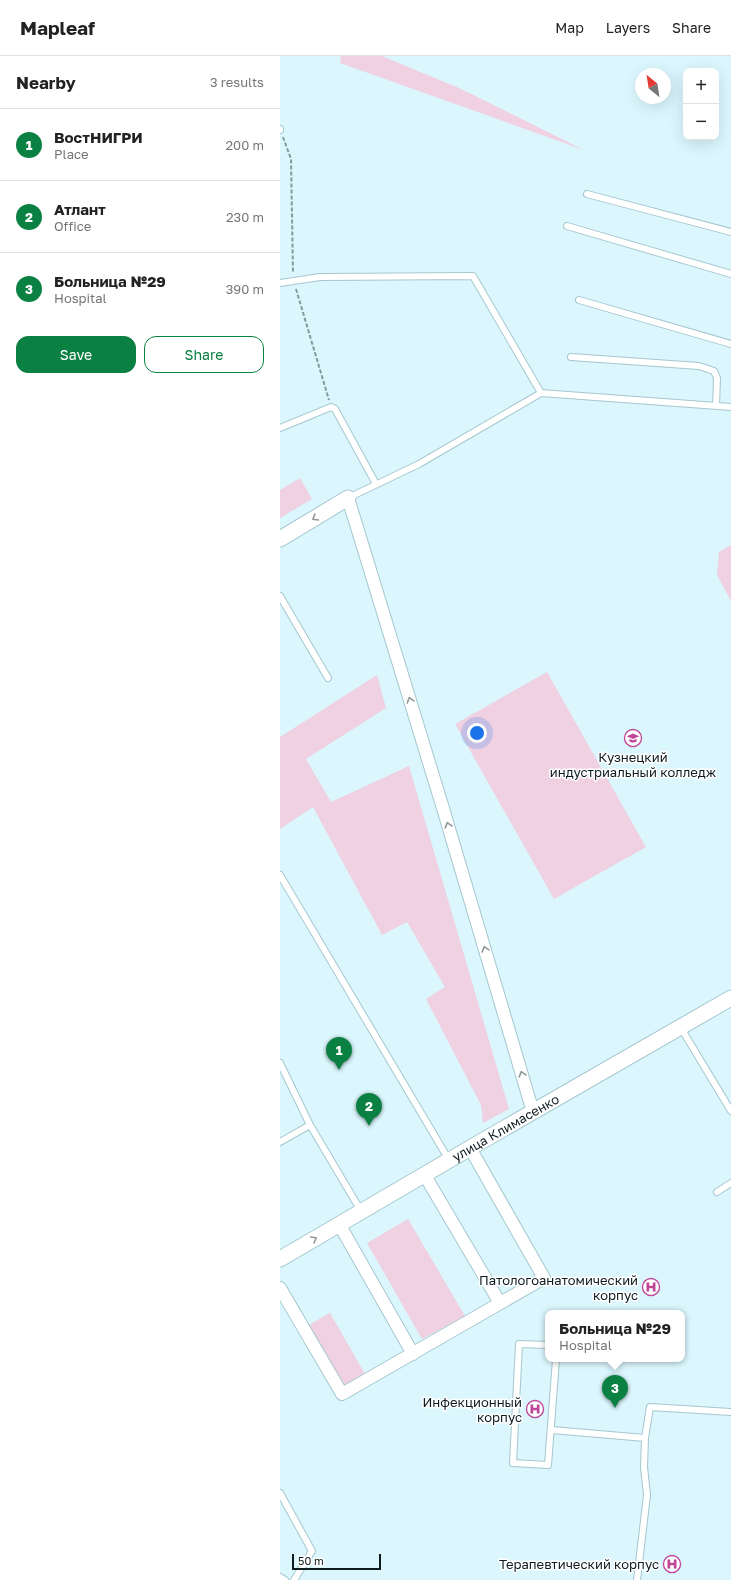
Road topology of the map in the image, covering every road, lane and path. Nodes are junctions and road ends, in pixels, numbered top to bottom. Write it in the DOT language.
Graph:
graph roads {
  1 [pos="280,129"];
  2 [pos="587,194"];
  3 [pos="567,226"];
  4 [pos="731,232"];
  5 [pos="731,274"];
  6 [pos="293,281"];
  7 [pos="280,283"];
  8 [pos="579,300"];
  9 [pos="731,344"];
  10 [pos="571,357"];
  11 [pos="541,393"];
  12 [pos="716,406"];
  13 [pos="331,407"];
  14 [pos="731,407"];
  15 [pos="280,428"];
  16 [pos="376,484"];
  17 [pos="348,498"];
  18 [pos="280,539"];
  19 [pos="280,596"];
  20 [pos="328,678"];
  21 [pos="280,875"];
  22 [pos="731,998"];
  23 [pos="681,1026"];
  24 [pos="280,1064"];
  25 [pos="731,1110"];
  26 [pos="533,1112"];
  27 [pos="310,1125"];
  28 [pos="280,1142"];
  29 [pos="470,1148"];
  30 [pos="449,1160"];
  31 [pos="424,1174"];
  32 [pos="731,1183"];
  33 [pos="717,1192"];
  34 [pos="361,1212"];
  35 [pos="339,1224"];
  36 [pos="280,1259"];
  37 [pos="280,1288"];
  38 [pos="500,1303"];
  39 [pos="545,1345"];
  40 [pos="413,1354"];
  41 [pos="556,1362"];
  42 [pos="731,1412"];
  43 [pos="552,1430"];
  44 [pos="646,1438"];
  45 [pos="280,1494"];
  46 [pos="280,1577"];
  47 [pos="285,1580"];
  48 [pos="294,1580"];
  49 [pos="637,1580"];
  1 -- 6 [label="path"];
  2 -- 4 [label="lane"];
  3 -- 5 [label="lane"];
  6 -- 7 [label="lane"];
  6 -- 11 [label="lane"];
  6 -- 13 [label="path"];
  8 -- 9 [label="lane"];
  10 -- 12 [label="lane"];
  11 -- 12 [label="lane"];
  11 -- 16 [label="lane"];
  12 -- 14 [label="lane"];
  13 -- 15 [label="lane"];
  13 -- 16 [label="lane"];
  16 -- 17 [label="lane"];
  17 -- 18 [label="street, one-way"];
  26 -- 17 [label="street, one-way"];
  19 -- 20 [label="lane"];
  21 -- 30 [label="lane"];
  22 -- 23 [label="street, улица Климасенко"];
  23 -- 25 [label="lane"];
  23 -- 26 [label="street, улица Климасенко"];
  24 -- 27 [label="lane"];
  26 -- 29 [label="street, улица Климасенко"];
  27 -- 28 [label="lane"];
  27 -- 34 [label="lane"];
  29 -- 30 [label="street, улица Климасенко"];
  29 -- 38 [label="street"];
  30 -- 31 [label="street, улица Климасенко"];
  31 -- 34 [label="street, улица Климасенко"];
  31 -- 38 [label="street"];
  32 -- 33 [label="lane"];
  34 -- 35 [label="street, улица Климасенко"];
  36 -- 35 [label="street, улица Климасенко, one-way"];
  35 -- 40 [label="street"];
  37 -- 40 [label="street"];
  38 -- 40 [label="street"];
  39 -- 43 [label="lane"];
  41 -- 43 [label="lane"];
  42 -- 44 [label="lane"];
  43 -- 44 [label="lane"];
  44 -- 49 [label="lane"];
  45 -- 48 [label="lane"];
  46 -- 47 [label="lane"];
}
